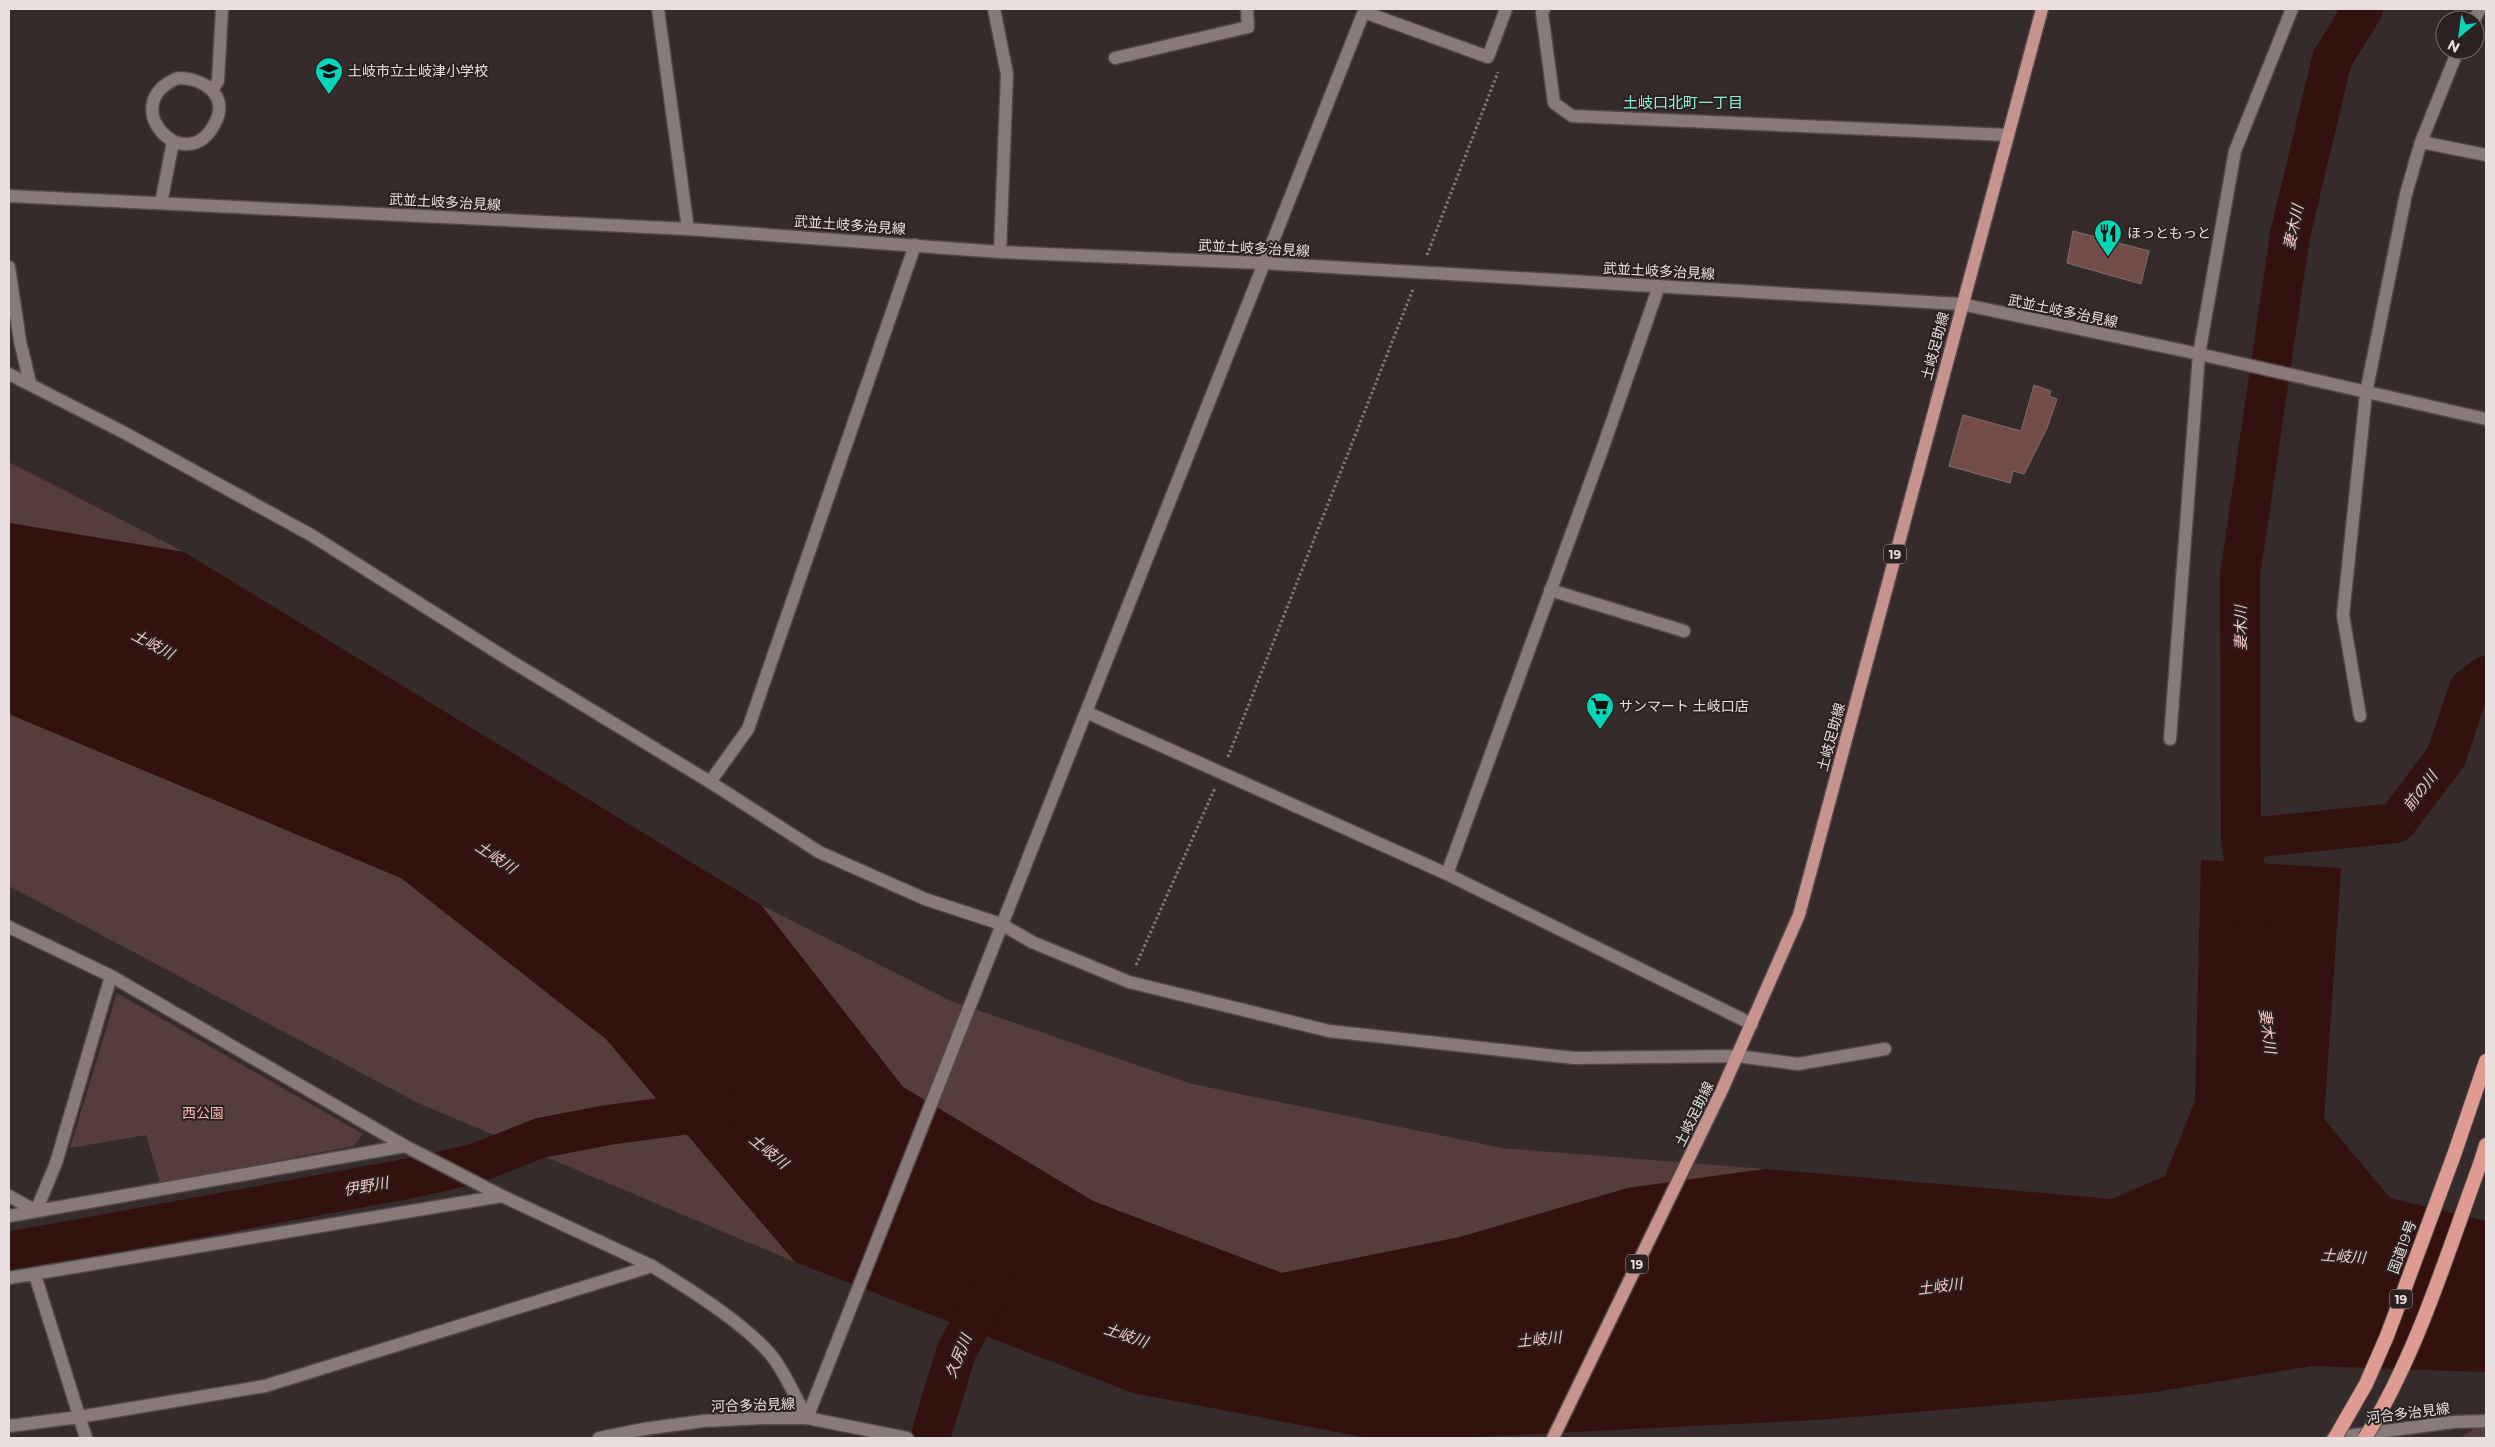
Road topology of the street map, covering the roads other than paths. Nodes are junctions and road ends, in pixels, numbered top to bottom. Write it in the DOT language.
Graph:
graph roads {
  1 [pos="222,9"];
  2 [pos="658,9"];
  3 [pos="994,9"];
  4 [pos="1247,9"];
  5 [pos="1506,9"];
  6 [pos="1544,9"];
  7 [pos="2042,9"];
  8 [pos="2292,9"];
  9 [pos="1364,10"];
  10 [pos="1115,58"];
  11 [pos="2454,60"];
  12 [pos="212,90"];
  13 [pos="2008,135"];
  14 [pos="174,142"];
  15 [pos="2421,142"];
  16 [pos="2486,155"];
  17 [pos="9,196"];
  18 [pos="161,203"];
  19 [pos="688,229"];
  20 [pos="915,245"];
  21 [pos="1000,252"];
  22 [pos="1262,263"];
  23 [pos="9,267"];
  24 [pos="1659,286"];
  25 [pos="1961,304"];
  26 [pos="2205,356"];
  27 [pos="9,374"];
  28 [pos="30,382"];
  29 [pos="2360,392"];
  30 [pos="2486,419"];
  31 [pos="1550,590"];
  32 [pos="1684,631"];
  33 [pos="1086,712"];
  34 [pos="2360,716"];
  35 [pos="2170,739"];
  36 [pos="710,782"];
  37 [pos="1447,874"];
  38 [pos="1001,924"];
  39 [pos="9,927"];
  40 [pos="111,976"];
  41 [pos="1752,1024"];
  42 [pos="1885,1049"];
  43 [pos="1737,1056"];
  44 [pos="2486,1061"];
  45 [pos="2486,1145"];
  46 [pos="405,1146"];
  47 [pos="9,1196"];
  48 [pos="502,1196"];
  49 [pos="36,1211"];
  50 [pos="9,1216"];
  51 [pos="652,1266"];
  52 [pos="35,1275"];
  53 [pos="9,1278"];
  54 [pos="79,1417"];
  55 [pos="807,1418"];
  56 [pos="2486,1421"];
  57 [pos="9,1426"];
  58 [pos="86,1438"];
  59 [pos="599,1438"];
  60 [pos="907,1438"];
  61 [pos="1552,1438"];
  62 [pos="2334,1438"];
  63 [pos="2366,1438"];
  1 -- 12 [label="street"];
  2 -- 19 [label="street"];
  3 -- 21 [label="street"];
  4 -- 10 [label="street"];
  5 -- 9 [label="street"];
  6 -- 13 [label="street"];
  7 -- 13 [label="main road, 土岐足助線 / 19"];
  8 -- 26 [label="street"];
  9 -- 22 [label="street"];
  11 -- 15 [label="street"];
  12 -- 14 [label="street"];
  12 -- 14 [label="street"];
  13 -- 25 [label="main road, 土岐足助線 / 19"];
  14 -- 18 [label="street"];
  15 -- 16 [label="street"];
  15 -- 29 [label="street"];
  17 -- 18 [label="street, 武並土岐多治見線"];
  18 -- 19 [label="street, 武並土岐多治見線"];
  19 -- 20 [label="street, 武並土岐多治見線"];
  20 -- 21 [label="street, 武並土岐多治見線"];
  20 -- 36 [label="street"];
  21 -- 22 [label="street, 武並土岐多治見線"];
  22 -- 24 [label="street, 武並土岐多治見線"];
  22 -- 33 [label="street"];
  23 -- 28 [label="street"];
  24 -- 25 [label="street, 武並土岐多治見線"];
  24 -- 31 [label="street"];
  25 -- 26 [label="street, 武並土岐多治見線"];
  25 -- 41 [label="main road, 土岐足助線 / 19"];
  26 -- 29 [label="street, 武並土岐多治見線"];
  26 -- 35 [label="street"];
  27 -- 28 [label="street"];
  28 -- 36 [label="street"];
  29 -- 30 [label="street, 武並土岐多治見線"];
  29 -- 34 [label="street"];
  31 -- 32 [label="street"];
  31 -- 37 [label="street"];
  33 -- 37 [label="street"];
  33 -- 38 [label="street"];
  36 -- 38 [label="street"];
  37 -- 41 [label="street"];
  38 -- 43 [label="street"];
  38 -- 55 [label="street"];
  39 -- 40 [label="street"];
  40 -- 46 [label="street"];
  40 -- 49 [label="street"];
  41 -- 43 [label="main road, 土岐足助線 / 19"];
  42 -- 43 [label="street"];
  43 -- 61 [label="main road, 土岐足助線 / 19"];
  44 -- 62 [label="highway, 国道19号 / 19, bridge"];
  45 -- 63 [label="highway, 19, bridge"];
  46 -- 48 [label="street"];
  46 -- 49 [label="street"];
  47 -- 49 [label="street"];
  48 -- 51 [label="street"];
  48 -- 52 [label="street"];
  49 -- 50 [label="street"];
  51 -- 54 [label="street"];
  51 -- 55 [label="street"];
  52 -- 53 [label="street"];
  52 -- 54 [label="street"];
  54 -- 57 [label="street"];
  54 -- 58 [label="street"];
  55 -- 59 [label="street, 河合多治見線"];
  55 -- 60 [label="street, 河合多治見線"];
  56 -- 62 [label="street, 河合多治見線"];
}
